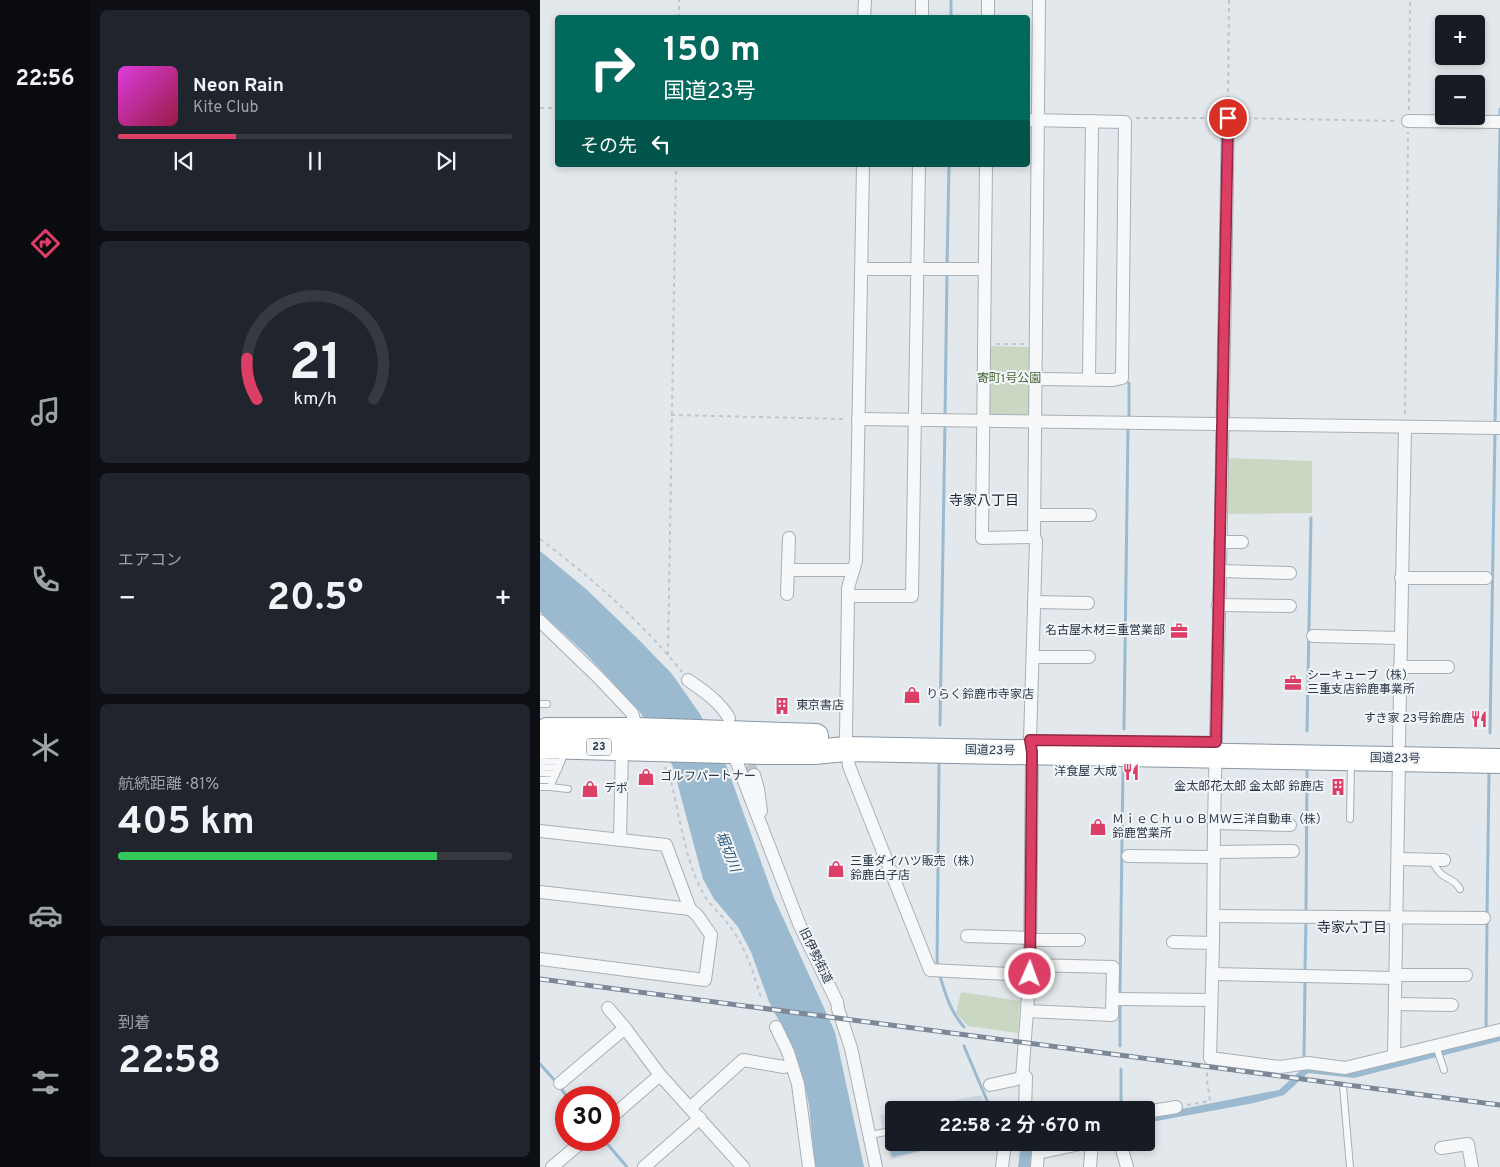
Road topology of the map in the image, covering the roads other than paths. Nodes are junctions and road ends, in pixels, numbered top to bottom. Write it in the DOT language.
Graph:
graph roads {
  1 [pos="865,0"];
  2 [pos="922,0"];
  3 [pos="988,0"];
  4 [pos="1039,0"];
  5 [pos="864,15"];
  6 [pos="922,15"];
  7 [pos="988,15"];
  8 [pos="1228,118"];
  9 [pos="1033,120"];
  10 [pos="1408,121"];
  11 [pos="1092,122"];
  12 [pos="1498,122"];
  13 [pos="863,167"];
  14 [pos="919,167"];
  15 [pos="986,167"];
  16 [pos="861,269"];
  17 [pos="917,269"];
  18 [pos="984,269"];
  19 [pos="1036,379"];
  20 [pos="1089,379"];
  21 [pos="858,419"];
  22 [pos="915,420"];
  23 [pos="982,421"];
  24 [pos="1036,422"];
  25 [pos="1222,425"];
  26 [pos="1405,427"];
  27 [pos="1497,428"];
  28 [pos="1035,514"];
  29 [pos="1090,515"];
  30 [pos="1034,537"];
  31 [pos="788,538"];
  32 [pos="1220,542"];
  33 [pos="1242,542"];
  34 [pos="788,570"];
  35 [pos="853,570"];
  36 [pos="1220,571"];
  37 [pos="1290,573"];
  38 [pos="1401,578"];
  39 [pos="1486,578"];
  40 [pos="788,594"];
  41 [pos="848,596"];
  42 [pos="1034,602"];
  43 [pos="1088,603"];
  44 [pos="1218,605"];
  45 [pos="1290,606"];
  46 [pos="540,621"];
  47 [pos="1313,636"];
  48 [pos="1400,638"];
  49 [pos="1033,657"];
  50 [pos="1089,657"];
  51 [pos="1400,667"];
  52 [pos="1448,667"];
  53 [pos="688,680"];
  54 [pos="540,730"];
  55 [pos="727,738"];
  56 [pos="846,742"];
  57 [pos="646,744"];
  58 [pos="540,746"];
  59 [pos="1031,746"];
  60 [pos="1500,746"];
  61 [pos="1216,749"];
  62 [pos="1399,752"];
  63 [pos="1352,758"];
  64 [pos="540,761"];
  65 [pos="1500,761"];
  66 [pos="559,766"];
  67 [pos="540,767"];
  68 [pos="540,773"];
  69 [pos="754,775"];
  70 [pos="540,780"];
  71 [pos="540,787"];
  72 [pos="550,788"];
  73 [pos="568,789"];
  74 [pos="1350,820"];
  75 [pos="1214,823"];
  76 [pos="761,824"];
  77 [pos="1290,825"];
  78 [pos="540,831"];
  79 [pos="620,840"];
  80 [pos="1293,852"];
  81 [pos="1214,855"];
  82 [pos="1128,856"];
  83 [pos="1398,859"];
  84 [pos="1437,860"];
  85 [pos="1460,888"];
  86 [pos="540,892"];
  87 [pos="690,909"];
  88 [pos="1213,916"];
  89 [pos="1397,918"];
  90 [pos="1484,918"];
  91 [pos="967,936"];
  92 [pos="1030,939"];
  93 [pos="1079,940"];
  94 [pos="1173,942"];
  95 [pos="1214,942"];
  96 [pos="540,959"];
  97 [pos="1030,970"];
  98 [pos="1213,974"];
  99 [pos="1466,975"];
  100 [pos="1396,977"];
  101 [pos="1113,999"];
  102 [pos="1212,1000"];
  103 [pos="1396,1004"];
  104 [pos="1452,1005"];
  105 [pos="608,1008"];
  106 [pos="1028,1011"];
  107 [pos="776,1027"];
  108 [pos="625,1028"];
  109 [pos="1500,1030"];
  110 [pos="1438,1051"];
  111 [pos="1394,1056"];
  112 [pos="784,1067"];
  113 [pos="1444,1070"];
  114 [pos="660,1075"];
  115 [pos="1022,1078"];
  116 [pos="560,1083"];
  117 [pos="990,1085"];
  118 [pos="1343,1086"];
  119 [pos="1025,1101"];
  120 [pos="1176,1107"];
  121 [pos="690,1108"];
  122 [pos="620,1110"];
  123 [pos="1155,1110"];
  124 [pos="700,1118"];
  125 [pos="885,1132"];
  126 [pos="870,1135"];
  127 [pos="1441,1148"];
  128 [pos="571,1151"];
  129 [pos="1004,1151"];
  130 [pos="1048,1151"];
  131 [pos="1091,1151"];
  132 [pos="1122,1151"];
  133 [pos="739,1166"];
  134 [pos="552,1167"];
  135 [pos="644,1167"];
  136 [pos="809,1167"];
  137 [pos="876,1167"];
  138 [pos="1002,1167"];
  139 [pos="1037,1167"];
  140 [pos="1090,1167"];
  141 [pos="1126,1167"];
  142 [pos="1350,1167"];
  143 [pos="1472,1167"];
  1 -- 5 [label="street"];
  2 -- 6 [label="street"];
  3 -- 7 [label="street"];
  4 -- 9 [label="street"];
  8 -- 25 [label="street"];
  9 -- 11 [label="street"];
  9 -- 19 [label="street"];
  10 -- 12 [label="street"];
  11 -- 20 [label="street"];
  11 -- 20 [label="street"];
  13 -- 16 [label="street"];
  14 -- 17 [label="street"];
  15 -- 18 [label="street"];
  16 -- 17 [label="street"];
  16 -- 21 [label="street"];
  17 -- 18 [label="street"];
  17 -- 22 [label="street"];
  18 -- 23 [label="street"];
  19 -- 20 [label="street"];
  19 -- 24 [label="street"];
  21 -- 22 [label="street"];
  21 -- 35 [label="street"];
  22 -- 23 [label="street"];
  22 -- 41 [label="street"];
  23 -- 24 [label="street"];
  23 -- 30 [label="street"];
  24 -- 25 [label="street"];
  24 -- 28 [label="street"];
  25 -- 26 [label="street"];
  25 -- 32 [label="street"];
  26 -- 27 [label="street"];
  26 -- 38 [label="street"];
  28 -- 29 [label="street"];
  28 -- 30 [label="street"];
  30 -- 42 [label="street"];
  31 -- 34 [label="street"];
  32 -- 33 [label="street"];
  32 -- 36 [label="street"];
  34 -- 35 [label="street"];
  34 -- 40 [label="street"];
  35 -- 41 [label="street"];
  36 -- 37 [label="street"];
  36 -- 44 [label="street"];
  38 -- 39 [label="street"];
  38 -- 48 [label="street"];
  41 -- 56 [label="street"];
  42 -- 43 [label="street"];
  42 -- 49 [label="street"];
  44 -- 45 [label="street"];
  44 -- 61 [label="street"];
  46 -- 57 [label="street"];
  47 -- 48 [label="street"];
  48 -- 51 [label="street"];
  49 -- 50 [label="street"];
  49 -- 59 [label="street"];
  51 -- 52 [label="street"];
  51 -- 62 [label="street"];
  53 -- 55 [label="street, 旧伊勢街道"];
  54 -- 57 [label="highway, 国道23号 / 23"];
  55 -- 56 [label="highway, 国道23号 / 23"];
  55 -- 57 [label="highway, 国道23号 / 23"];
  55 -- 76 [label="street, 旧伊勢街道"];
  56 -- 59 [label="highway, 国道23号 / 23"];
  56 -- 97 [label="street"];
  57 -- 66 [label="highway, 国道23号 / 23"];
  57 -- 79 [label="street"];
  58 -- 66 [label="highway, 国道23号 / 23"];
  59 -- 61 [label="highway, 国道23号 / 23"];
  59 -- 92 [label="street"];
  60 -- 62 [label="highway, 国道23号 / 23"];
  61 -- 62 [label="highway, 国道23号 / 23"];
  61 -- 63 [label="highway, 国道23号 / 23"];
  61 -- 75 [label="street"];
  62 -- 63 [label="highway, 国道23号 / 23"];
  62 -- 65 [label="highway, 国道23号 / 23"];
  62 -- 83 [label="street"];
  63 -- 74 [label="lane"];
  64 -- 66 [label="lane"];
  66 -- 67 [label="lane"];
  66 -- 68 [label="lane"];
  66 -- 70 [label="lane"];
  66 -- 72 [label="lane"];
  69 -- 76 [label="street"];
  71 -- 72 [label="lane"];
  72 -- 73 [label="lane"];
  75 -- 77 [label="street"];
  75 -- 81 [label="street"];
  76 -- 126 [label="street, 旧伊勢街道"];
  78 -- 79 [label="street"];
  79 -- 87 [label="street"];
  80 -- 81 [label="street"];
  81 -- 82 [label="street"];
  81 -- 88 [label="street"];
  83 -- 84 [label="street"];
  83 -- 89 [label="street"];
  84 -- 85 [label="lane"];
  86 -- 87 [label="street"];
  87 -- 96 [label="street"];
  88 -- 89 [label="street"];
  88 -- 95 [label="street"];
  89 -- 90 [label="street"];
  89 -- 100 [label="street"];
  91 -- 92 [label="street"];
  92 -- 93 [label="street"];
  92 -- 97 [label="street"];
  94 -- 95 [label="street"];
  95 -- 98 [label="street"];
  97 -- 101 [label="street"];
  97 -- 106 [label="street"];
  98 -- 100 [label="street"];
  98 -- 102 [label="street"];
  99 -- 100 [label="street"];
  100 -- 103 [label="street"];
  101 -- 102 [label="street"];
  101 -- 106 [label="street"];
  102 -- 111 [label="street"];
  103 -- 104 [label="street"];
  103 -- 111 [label="street"];
  105 -- 108 [label="street"];
  106 -- 115 [label="street"];
  107 -- 136 [label="street"];
  108 -- 114 [label="street"];
  108 -- 116 [label="street"];
  109 -- 110 [label="street"];
  110 -- 111 [label="street"];
  110 -- 113 [label="lane"];
  112 -- 121 [label="street"];
  114 -- 121 [label="street"];
  114 -- 122 [label="street"];
  115 -- 117 [label="street"];
  115 -- 119 [label="street"];
  118 -- 142 [label="lane"];
  120 -- 123 [label="street"];
  121 -- 124 [label="street"];
  124 -- 133 [label="street"];
  124 -- 135 [label="street"];
  125 -- 126 [label="lane"];
  126 -- 137 [label="street, 旧伊勢街道"];
  127 -- 143 [label="street"];
  128 -- 134 [label="street"];
  129 -- 138 [label="street"];
  130 -- 139 [label="street"];
  131 -- 140 [label="street"];
  132 -- 141 [label="street"];
}
